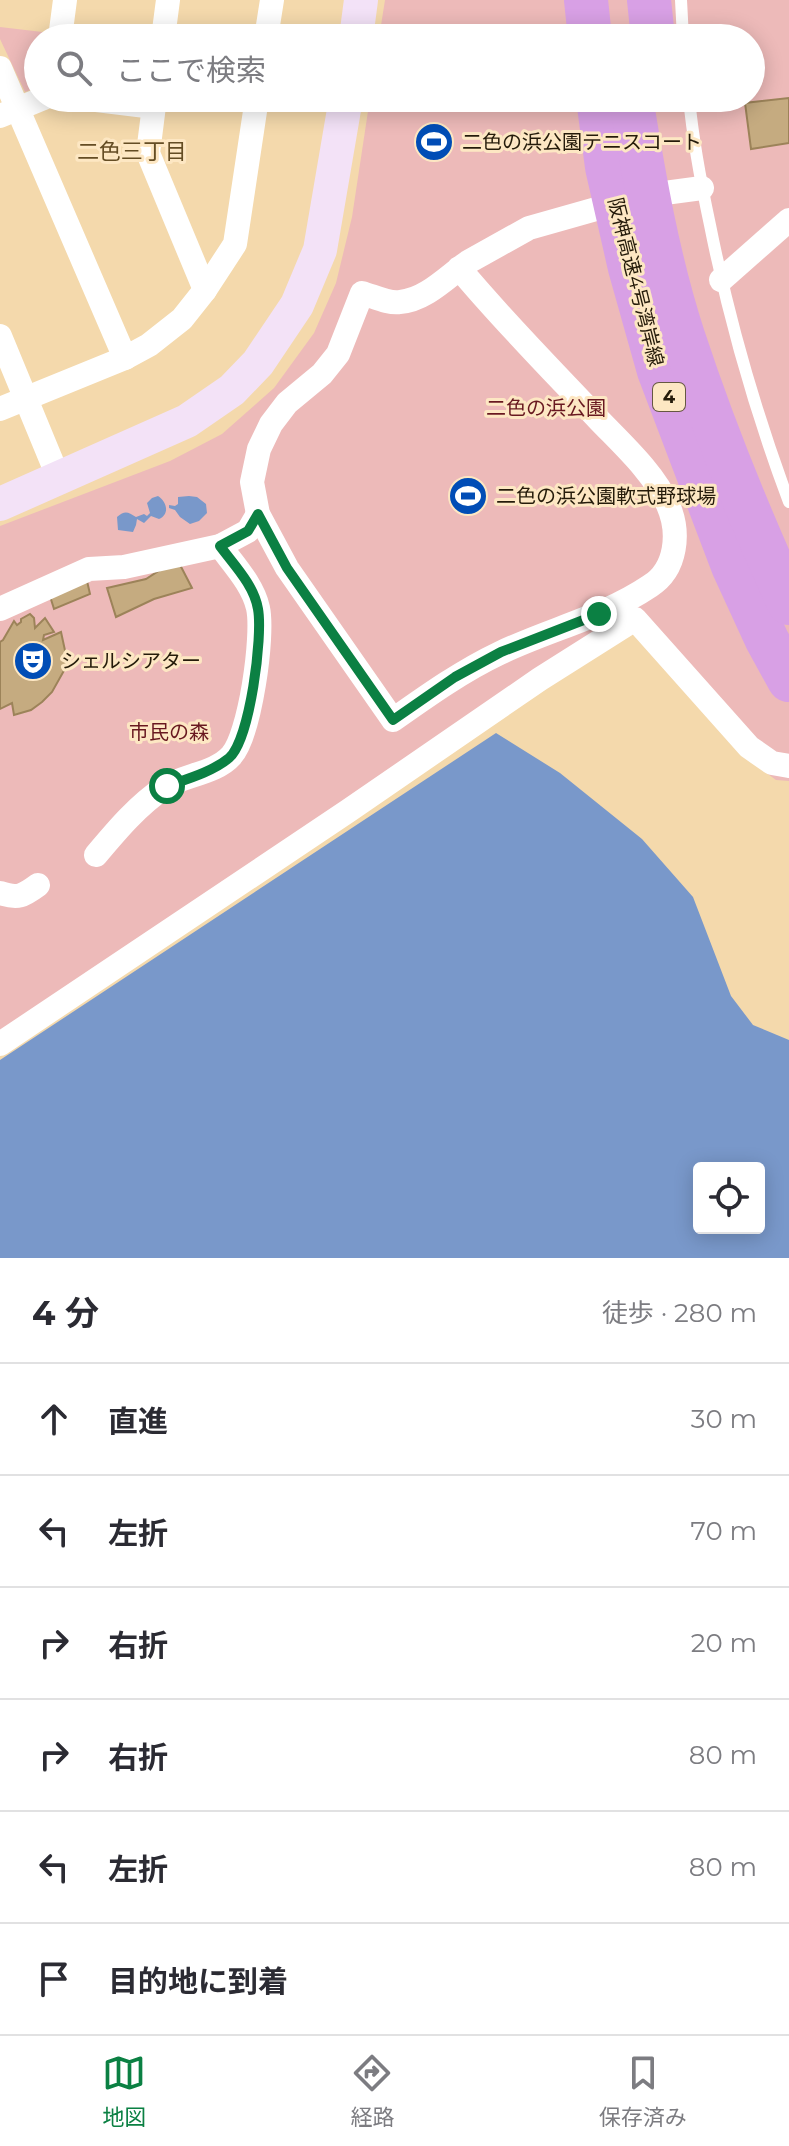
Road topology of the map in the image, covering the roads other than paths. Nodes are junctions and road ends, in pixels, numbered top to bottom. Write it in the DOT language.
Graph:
graph roads {
  1 [pos="65,0"];
  2 [pos="168,0"];
  3 [pos="272,0"];
  4 [pos="361,0"];
  5 [pos="560,0"];
  6 [pos="586,0"];
  7 [pos="619,0"];
  8 [pos="649,0"];
  9 [pos="681,0"];
  10 [pos="62,24"];
  11 [pos="165,24"];
  12 [pos="268,24"];
  13 [pos="358,24"];
  14 [pos="562,24"];
  15 [pos="589,24"];
  16 [pos="622,24"];
  17 [pos="652,24"];
  18 [pos="682,24"];
  19 [pos="0,68"];
  20 [pos="9,112"];
  21 [pos="153,112"];
  22 [pos="255,112"];
  23 [pos="344,112"];
  24 [pos="576,112"];
  25 [pos="600,112"];
  26 [pos="634,112"];
  27 [pos="662,112"];
  28 [pos="691,112"];
  29 [pos="702,188"];
  30 [pos="789,220"];
  31 [pos="459,268"];
  32 [pos="721,280"];
  33 [pos="205,290"];
  34 [pos="0,336"];
  35 [pos="125,358"];
  36 [pos="26,399"];
  37 [pos="0,409"];
  38 [pos="695,468"];
  39 [pos="59,479"];
  40 [pos="789,502"];
  41 [pos="0,504"];
  42 [pos="258,514"];
  43 [pos="220,546"];
  44 [pos="789,580"];
  45 [pos="789,603"];
  46 [pos="0,609"];
  47 [pos="789,680"];
  48 [pos="789,766"];
  49 [pos="96,855"];
  50 [pos="38,885"];
  51 [pos="0,893"];
  52 [pos="0,1044"];
  1 -- 10 [label="street"];
  2 -- 11 [label="street"];
  3 -- 12 [label="street"];
  4 -- 13 [label="street"];
  5 -- 14 [label="highway"];
  6 -- 15 [label="highway"];
  7 -- 16 [label="highway"];
  8 -- 17 [label="highway"];
  9 -- 18 [label="lane"];
  19 -- 20 [label="street"];
  20 -- 35 [label="street"];
  21 -- 33 [label="street"];
  22 -- 33 [label="street"];
  23 -- 39 [label="street"];
  24 -- 38 [label="highway"];
  25 -- 38 [label="highway, 阪神高速4号湾岸線 / 4"];
  26 -- 45 [label="highway, 阪神高速4号湾岸線 / 4"];
  27 -- 44 [label="highway"];
  28 -- 29 [label="lane"];
  29 -- 31 [label="street"];
  29 -- 32 [label="lane"];
  30 -- 32 [label="street"];
  31 -- 42 [label="street"];
  31 -- 42 [label="street"];
  32 -- 40 [label="lane"];
  33 -- 35 [label="street"];
  34 -- 36 [label="street"];
  35 -- 36 [label="street"];
  36 -- 37 [label="street"];
  36 -- 39 [label="street"];
  38 -- 47 [label="highway, 阪神高速4号湾岸線 / 4"];
  39 -- 41 [label="street"];
  42 -- 43 [label="street"];
  43 -- 46 [label="street"];
  43 -- 49 [label="street"];
  48 -- 52 [label="street"];
  50 -- 51 [label="street"];
}
